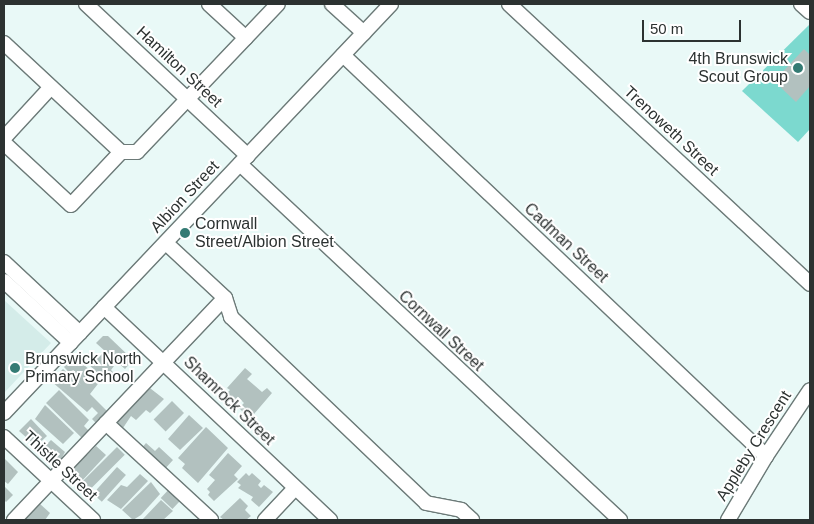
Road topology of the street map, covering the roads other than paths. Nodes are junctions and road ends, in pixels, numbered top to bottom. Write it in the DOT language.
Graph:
graph roads {
  1 [pos="86,4"];
  2 [pos="209,4"];
  3 [pos="278,4"];
  4 [pos="332,4"];
  5 [pos="391,4"];
  6 [pos="801,4"];
  7 [pos="517,6"];
  8 [pos="810,12"];
  9 [pos="364,33"];
  10 [pos="246,38"];
  11 [pos="4,42"];
  12 [pos="343,55"];
  13 [pos="51,87"];
  14 [pos="188,99"];
  15 [pos="4,138"];
  16 [pos="4,143"];
  17 [pos="121,152"];
  18 [pos="244,160"];
  19 [pos="166,243"];
  20 [pos="4,262"];
  21 [pos="4,280"];
  22 [pos="810,284"];
  23 [pos="225,298"];
  24 [pos="104,306"];
  25 [pos="76,338"];
  26 [pos="164,363"];
  27 [pos="810,390"];
  28 [pos="4,413"];
  29 [pos="106,423"];
  30 [pos="4,437"];
  31 [pos="766,456"];
  32 [pos="51,481"];
  33 [pos="295,488"];
  34 [pos="14,520"];
  35 [pos="93,520"];
  36 [pos="211,520"];
  37 [pos="265,520"];
  38 [pos="330,520"];
  39 [pos="472,520"];
  40 [pos="620,520"];
  41 [pos="728,520"];
  1 -- 14 [label="street, Hamilton Street"];
  2 -- 10 [label="street"];
  3 -- 10 [label="street"];
  4 -- 9 [label="street"];
  5 -- 9 [label="street, Albion Street"];
  6 -- 8 [label="street"];
  7 -- 22 [label="street, Trenoweth Street"];
  9 -- 12 [label="street, Albion Street"];
  10 -- 14 [label="street"];
  11 -- 13 [label="street"];
  12 -- 18 [label="street, Albion Street"];
  12 -- 31 [label="street, Cadman Street"];
  13 -- 15 [label="street"];
  13 -- 17 [label="street"];
  14 -- 17 [label="street"];
  14 -- 18 [label="street, Hamilton Street"];
  16 -- 17 [label="street"];
  18 -- 19 [label="street, Albion Street"];
  18 -- 40 [label="street, Cornwall Street"];
  19 -- 23 [label="street"];
  19 -- 24 [label="street, Albion Street"];
  20 -- 25 [label="street"];
  21 -- 25 [label="street"];
  23 -- 26 [label="street"];
  23 -- 39 [label="street"];
  24 -- 25 [label="street, Albion Street"];
  24 -- 26 [label="street, Shamrock Street"];
  25 -- 28 [label="street, Albion Street"];
  26 -- 29 [label="street"];
  26 -- 33 [label="street, Shamrock Street"];
  27 -- 31 [label="street, Appleby Crescent"];
  29 -- 32 [label="street"];
  29 -- 36 [label="street"];
  30 -- 32 [label="street, Thistle Street"];
  31 -- 41 [label="street, Appleby Crescent"];
  32 -- 34 [label="street"];
  32 -- 35 [label="street, Thistle Street"];
  33 -- 37 [label="street"];
  33 -- 38 [label="street, Shamrock Street"];
}
